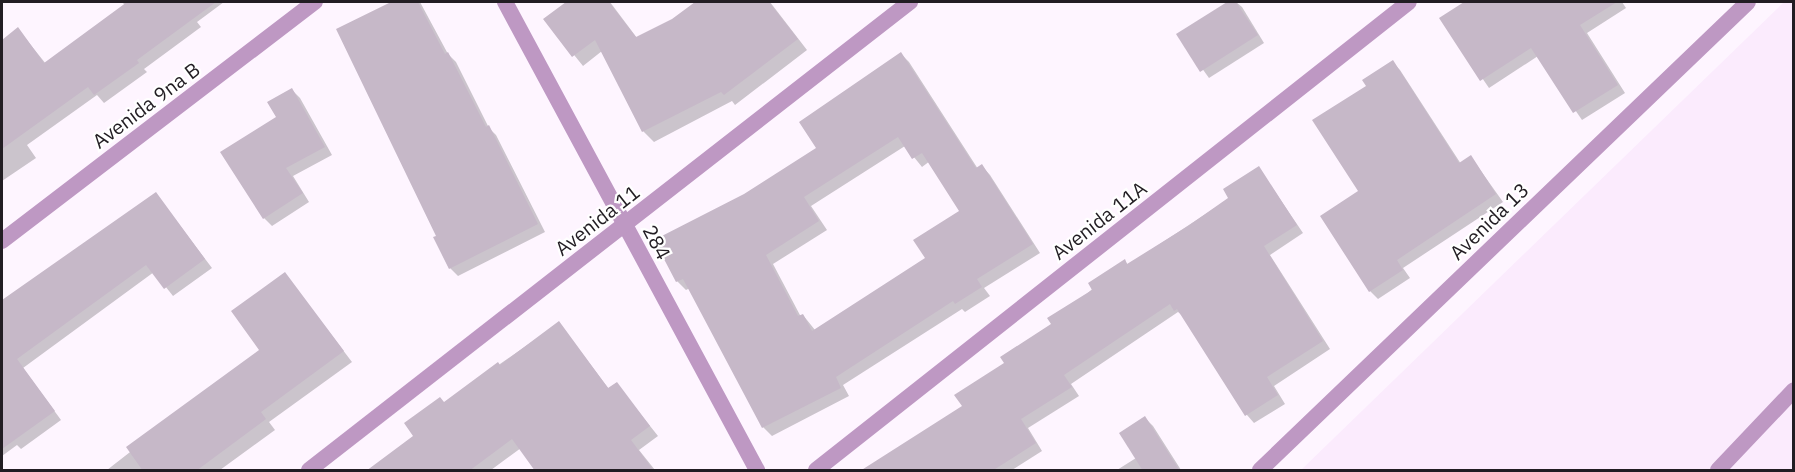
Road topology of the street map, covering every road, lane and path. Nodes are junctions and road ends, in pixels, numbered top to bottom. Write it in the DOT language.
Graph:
graph roads {
  1 [pos="315,2"];
  2 [pos="505,2"];
  3 [pos="910,2"];
  4 [pos="1409,2"];
  5 [pos="1748,2"];
  6 [pos="624,226"];
  7 [pos="2,242"];
  8 [pos="1794,390"];
  9 [pos="309,471"];
  10 [pos="757,471"];
  11 [pos="816,471"];
  12 [pos="1260,471"];
  13 [pos="1718,471"];
  1 -- 7 [label="street, Avenida 9na B"];
  2 -- 6 [label="street, 284"];
  3 -- 6 [label="street, Avenida 11"];
  4 -- 11 [label="street, Avenida 11A"];
  5 -- 12 [label="street, Avenida 13"];
  6 -- 9 [label="street, Avenida 11"];
  6 -- 10 [label="street, 284"];
  8 -- 13 [label="street"];
}
